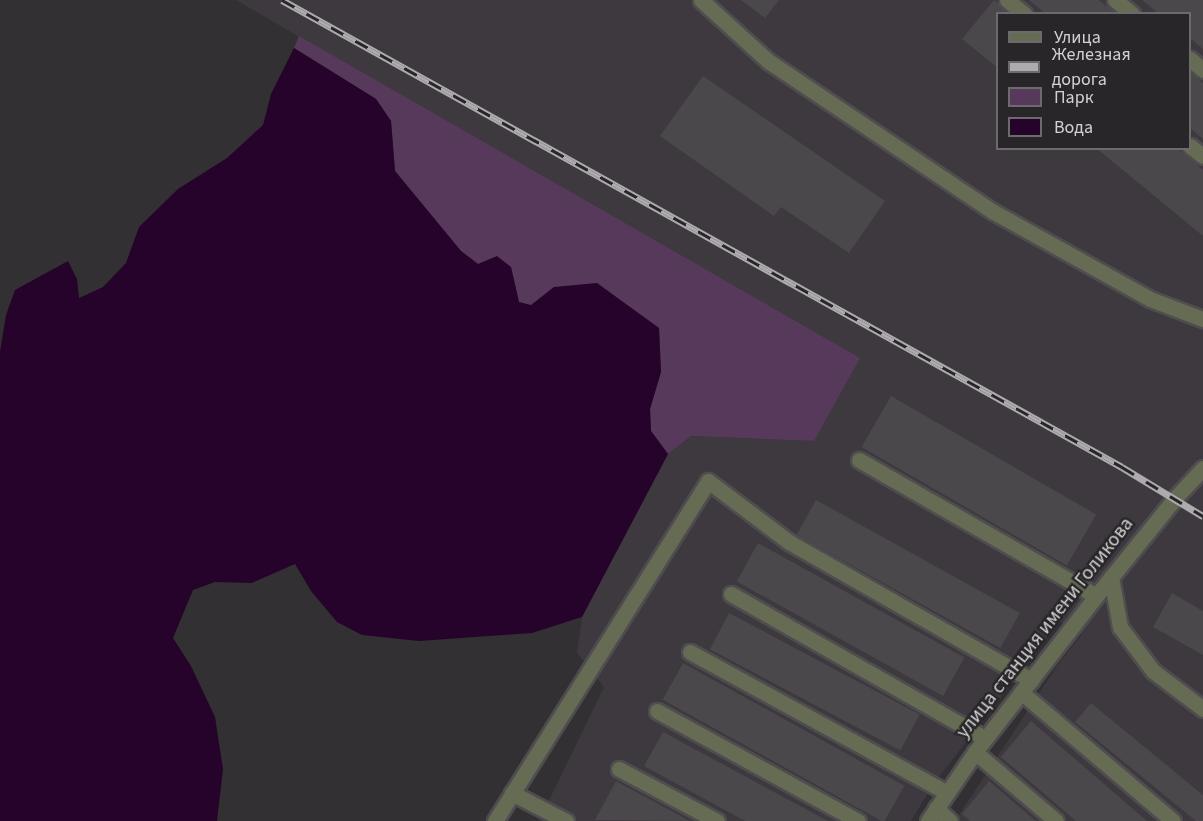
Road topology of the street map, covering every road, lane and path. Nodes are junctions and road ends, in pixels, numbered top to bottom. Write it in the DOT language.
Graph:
graph roads {
  1 [pos="701,0"];
  2 [pos="1007,0"];
  3 [pos="1115,0"];
  4 [pos="1022,12"];
  5 [pos="1130,12"];
  6 [pos="1191,60"];
  7 [pos="1203,70"];
  8 [pos="1191,147"];
  9 [pos="1203,156"];
  10 [pos="1203,319"];
  11 [pos="859,460"];
  12 [pos="1203,468"];
  13 [pos="1111,577"];
  14 [pos="731,594"];
  15 [pos="1096,596"];
  16 [pos="690,652"];
  17 [pos="1031,680"];
  18 [pos="1021,692"];
  19 [pos="1203,709"];
  20 [pos="657,711"];
  21 [pos="985,738"];
  22 [pos="975,752"];
  23 [pos="619,770"];
  24 [pos="946,792"];
  25 [pos="512,793"];
  26 [pos="932,815"];
  27 [pos="495,821"];
  28 [pos="566,821"];
  29 [pos="717,821"];
  30 [pos="858,821"];
  31 [pos="950,821"];
  32 [pos="1056,821"];
  33 [pos="1173,821"];
  1 -- 10 [label="street"];
  2 -- 4 [label="street"];
  3 -- 5 [label="street"];
  6 -- 7 [label="street"];
  8 -- 9 [label="street"];
  11 -- 15 [label="street"];
  12 -- 13 [label="street, улица станция имени Голикова"];
  13 -- 15 [label="street, улица станция имени Голикова"];
  13 -- 19 [label="street"];
  14 -- 21 [label="street"];
  15 -- 17 [label="street, улица станция имени Голикова"];
  16 -- 24 [label="street"];
  17 -- 18 [label="street, улица станция имени Голикова"];
  17 -- 25 [label="street"];
  18 -- 21 [label="street, улица станция имени Голикова"];
  18 -- 33 [label="street"];
  20 -- 30 [label="street"];
  21 -- 22 [label="street, улица станция имени Голикова"];
  22 -- 24 [label="street, улица станция имени Голикова"];
  22 -- 32 [label="street"];
  23 -- 29 [label="street"];
  24 -- 26 [label="street, улица станция имени Голикова"];
  25 -- 27 [label="street"];
  25 -- 28 [label="street"];
  26 -- 31 [label="street"];
}
